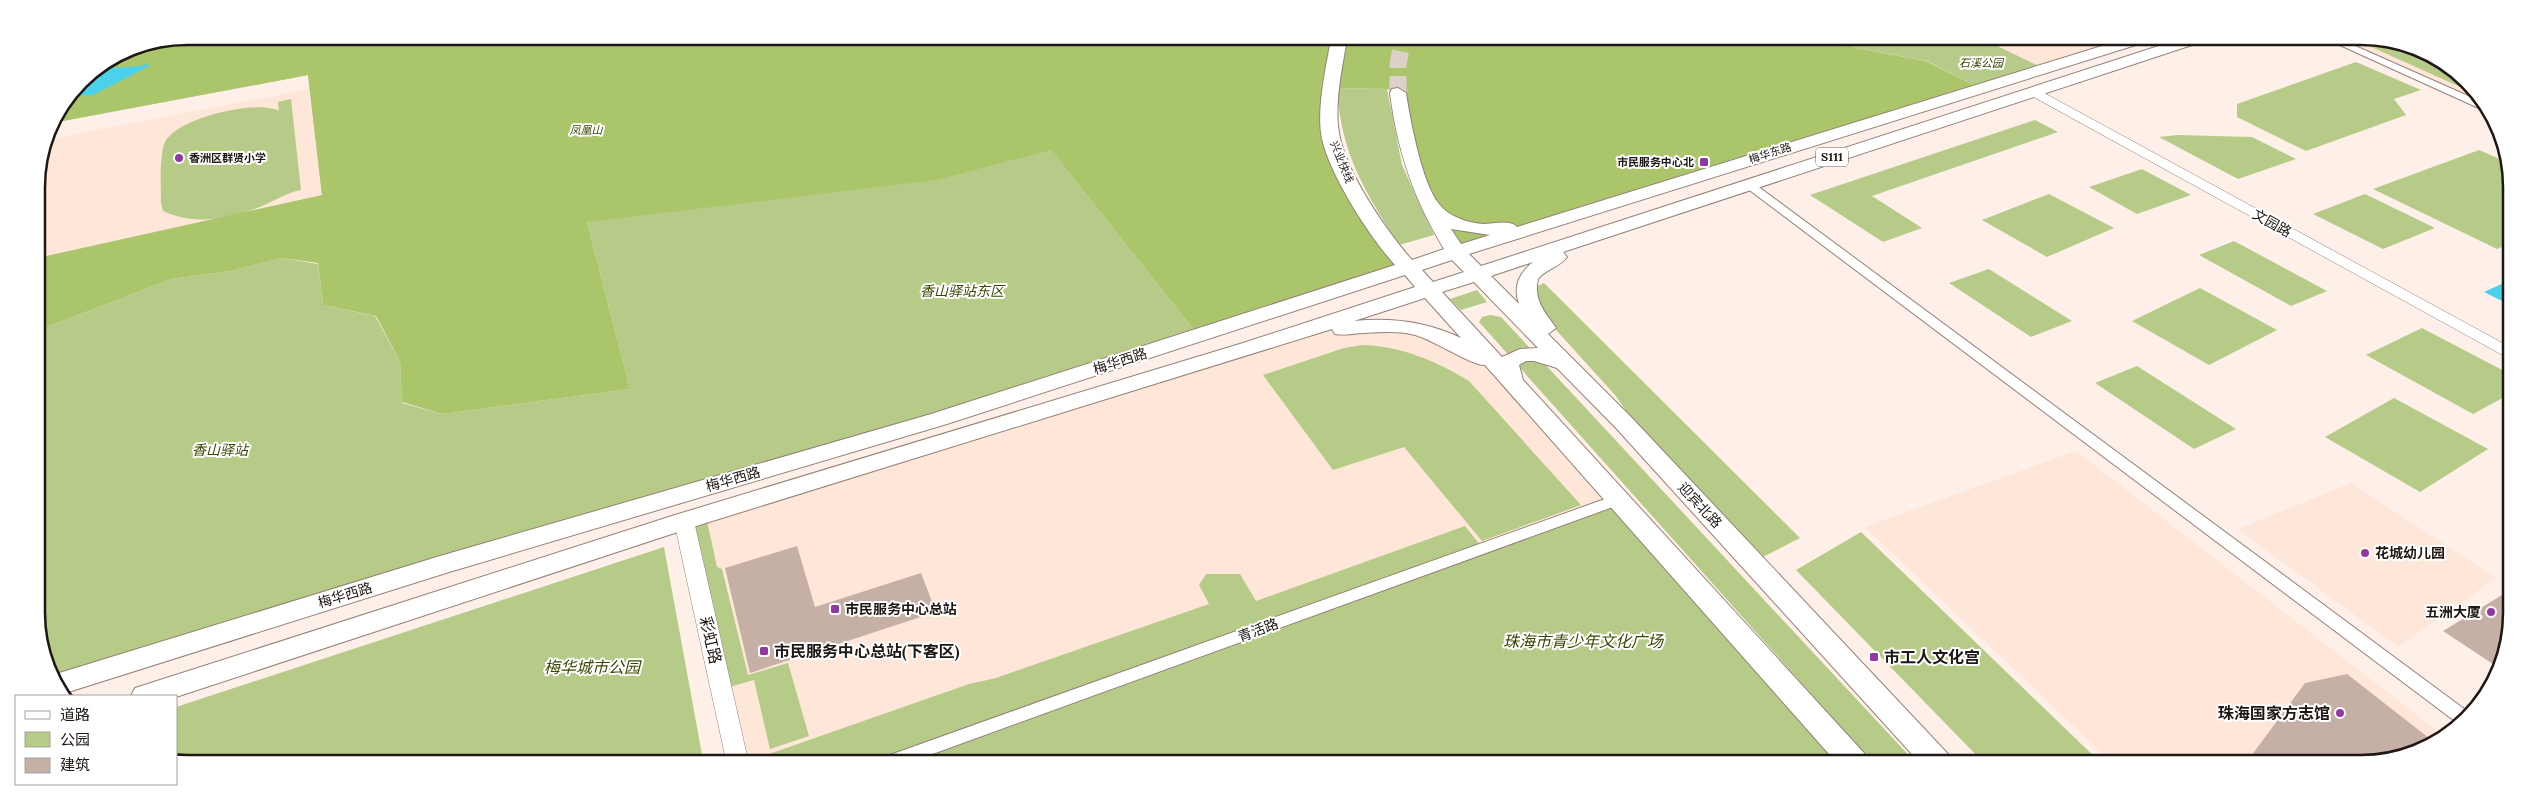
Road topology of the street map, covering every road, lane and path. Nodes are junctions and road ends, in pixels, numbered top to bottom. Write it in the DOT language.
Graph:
graph roads {
  1 [pos="1338,45"];
  2 [pos="2120,45"];
  3 [pos="2177,45"];
  4 [pos="2345,45"];
  5 [pos="2035,92"];
  6 [pos="1398,93"];
  7 [pos="2475,103"];
  8 [pos="1673,184"];
  9 [pos="1748,184"];
  10 [pos="1705,198"];
  11 [pos="1431,208"];
  12 [pos="1456,252"];
  13 [pos="1408,268"];
  14 [pos="1476,274"];
  15 [pos="1428,290"];
  16 [pos="1251,348"];
  17 [pos="2503,350"];
  18 [pos="1564,364"];
  19 [pos="1509,378"];
  20 [pos="1624,423"];
  21 [pos="1619,499"];
  22 [pos="684,521"];
  23 [pos="64,683"];
  24 [pos="148,695"];
  25 [pos="2460,715"];
  26 [pos="737,755"];
  27 [pos="910,755"];
  28 [pos="1848,755"];
  29 [pos="1932,755"];
  1 -- 13 [label="main road, 兴业快线"];
  2 -- 8 [label="main road, 梅华东路 / S111"];
  3 -- 5 [label="main road, 梅华东路 / S111"];
  4 -- 7 [label="street"];
  5 -- 9 [label="main road, 梅华东路 / S111"];
  5 -- 17 [label="street, 文园路"];
  6 -- 11 [label="main road"];
  8 -- 11 [label="main road"];
  8 -- 12 [label="main road, 梅华东路 / S111"];
  9 -- 10 [label="main road, 梅华东路 / S111"];
  9 -- 25 [label="street"];
  10 -- 14 [label="main road, 梅华东路 / S111"];
  10 -- 20 [label="main road"];
  11 -- 12 [label="main road"];
  12 -- 13 [label="main road, 梅华东路 / S111"];
  12 -- 14 [label="main road, 迎宾北路"];
  13 -- 15 [label="main road"];
  13 -- 23 [label="main road, 梅华西路"];
  14 -- 15 [label="main road, 梅华西路"];
  14 -- 18 [label="main road, 迎宾北路"];
  15 -- 16 [label="main road, 梅华西路"];
  15 -- 19 [label="main road"];
  16 -- 19 [label="main road"];
  16 -- 22 [label="main road, 梅华西路"];
  18 -- 19 [label="main road"];
  18 -- 20 [label="main road, 迎宾北路"];
  19 -- 21 [label="main road"];
  20 -- 29 [label="main road, 迎宾北路"];
  21 -- 27 [label="street, 青活路"];
  21 -- 28 [label="main road"];
  22 -- 24 [label="main road, 梅华西路"];
  22 -- 26 [label="street, 彩虹路"];
}
